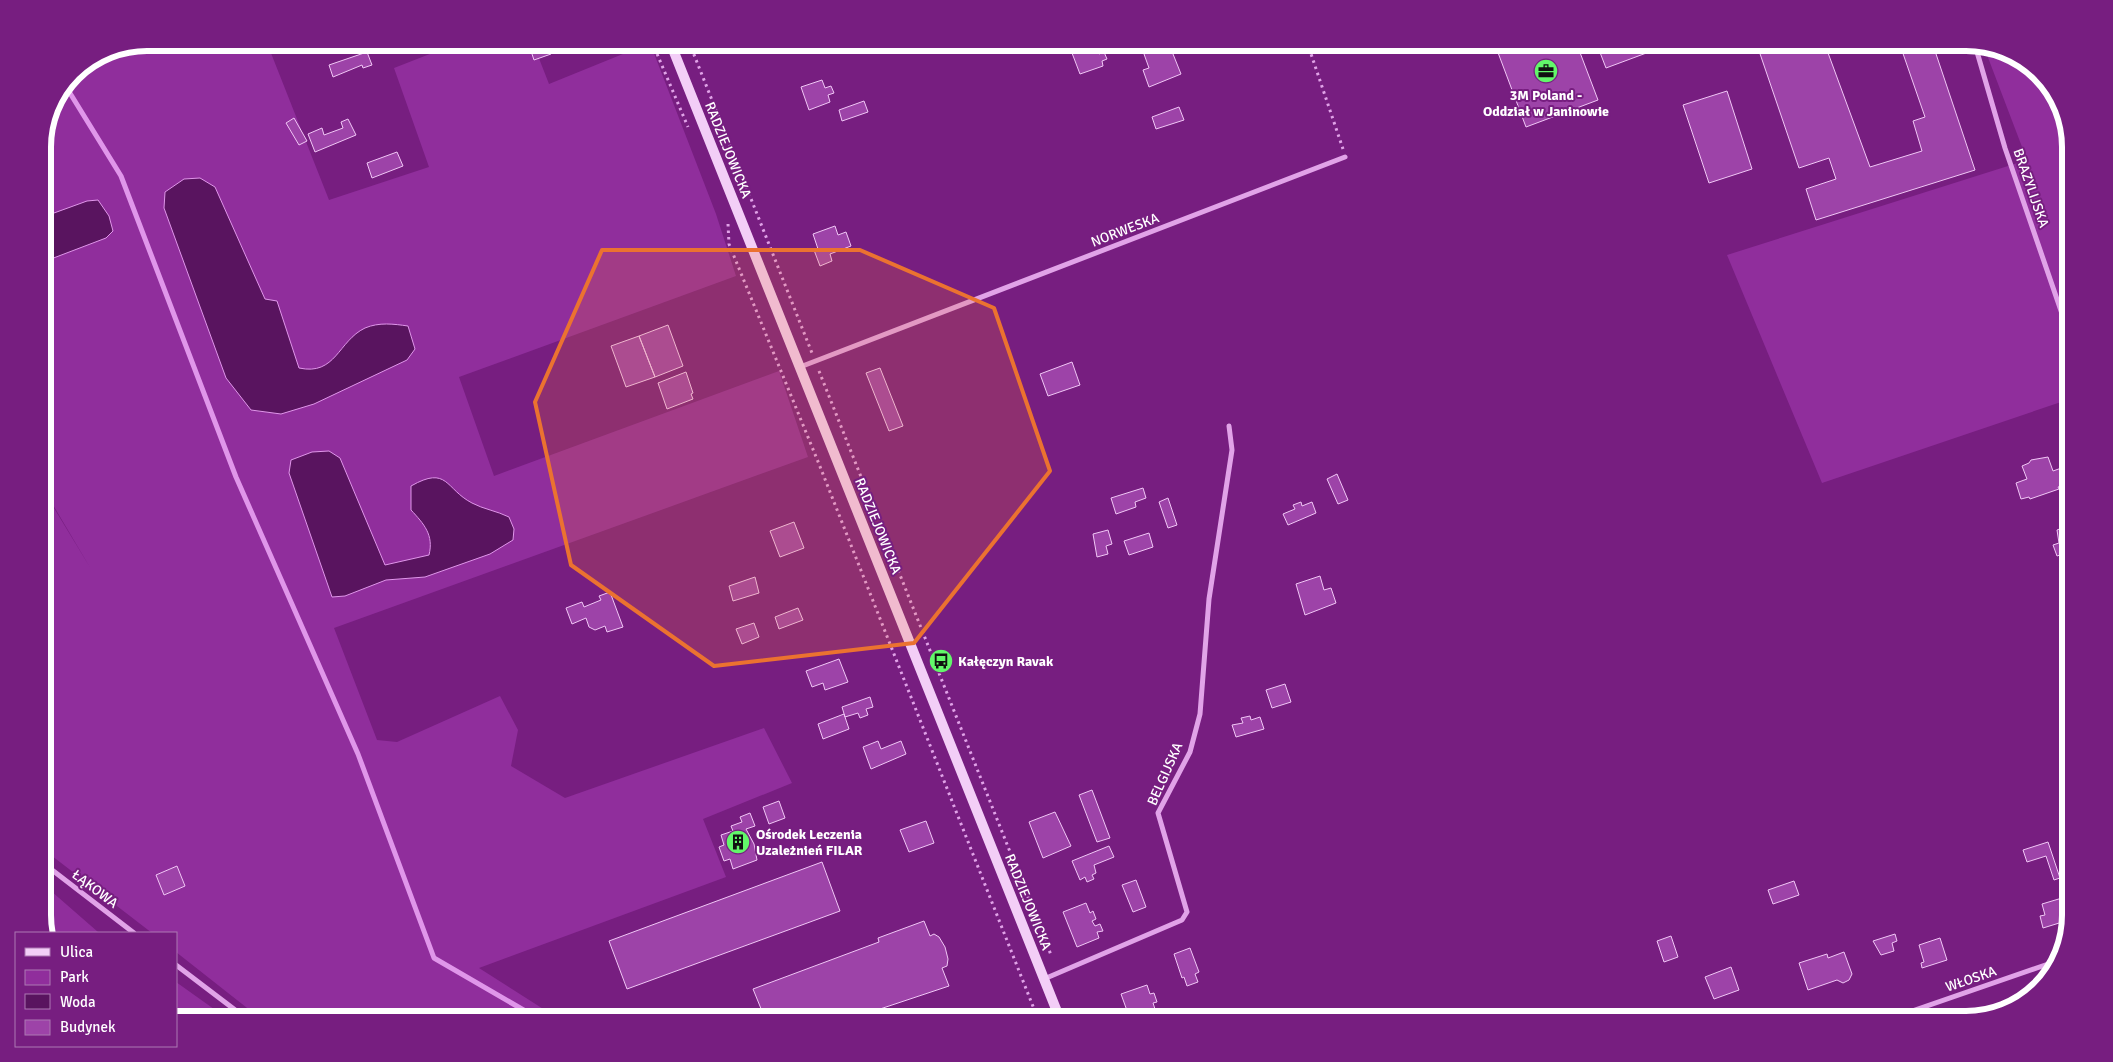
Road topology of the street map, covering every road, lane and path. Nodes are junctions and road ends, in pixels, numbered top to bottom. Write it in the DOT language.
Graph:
graph roads {
  1 [pos="674,51"];
  2 [pos="692,51"];
  3 [pos="1310,51"];
  4 [pos="1976,52"];
  5 [pos="1345,157"];
  6 [pos="729,244"];
  7 [pos="2062,314"];
  8 [pos="815,361"];
  9 [pos="800,367"];
  10 [pos="1229,426"];
  11 [pos="51,869"];
  12 [pos="133,932"];
  13 [pos="2048,964"];
  14 [pos="178,968"];
  15 [pos="1057,974"];
  16 [pos="1044,979"];
  17 [pos="235,1011"];
  18 [pos="1034,1011"];
  19 [pos="1056,1011"];
  20 [pos="1915,1011"];
  1 -- 9 [label="main road, RADZIEJOWICKA"];
  2 -- 8 [label="path"];
  3 -- 5 [label="path"];
  4 -- 7 [label="street, BRAZYLIJSKA"];
  5 -- 8 [label="street, NORWESKA"];
  6 -- 18 [label="path"];
  8 -- 9 [label="street, NORWESKA"];
  8 -- 15 [label="path"];
  9 -- 16 [label="main road, RADZIEJOWICKA"];
  10 -- 15 [label="street, BELGIJSKA"];
  11 -- 12 [label="street, ŁĄKOWA"];
  13 -- 20 [label="street, WŁOSKA"];
  14 -- 17 [label="street"];
  15 -- 16 [label="street, BELGIJSKA"];
  16 -- 19 [label="main road, RADZIEJOWICKA"];
}
